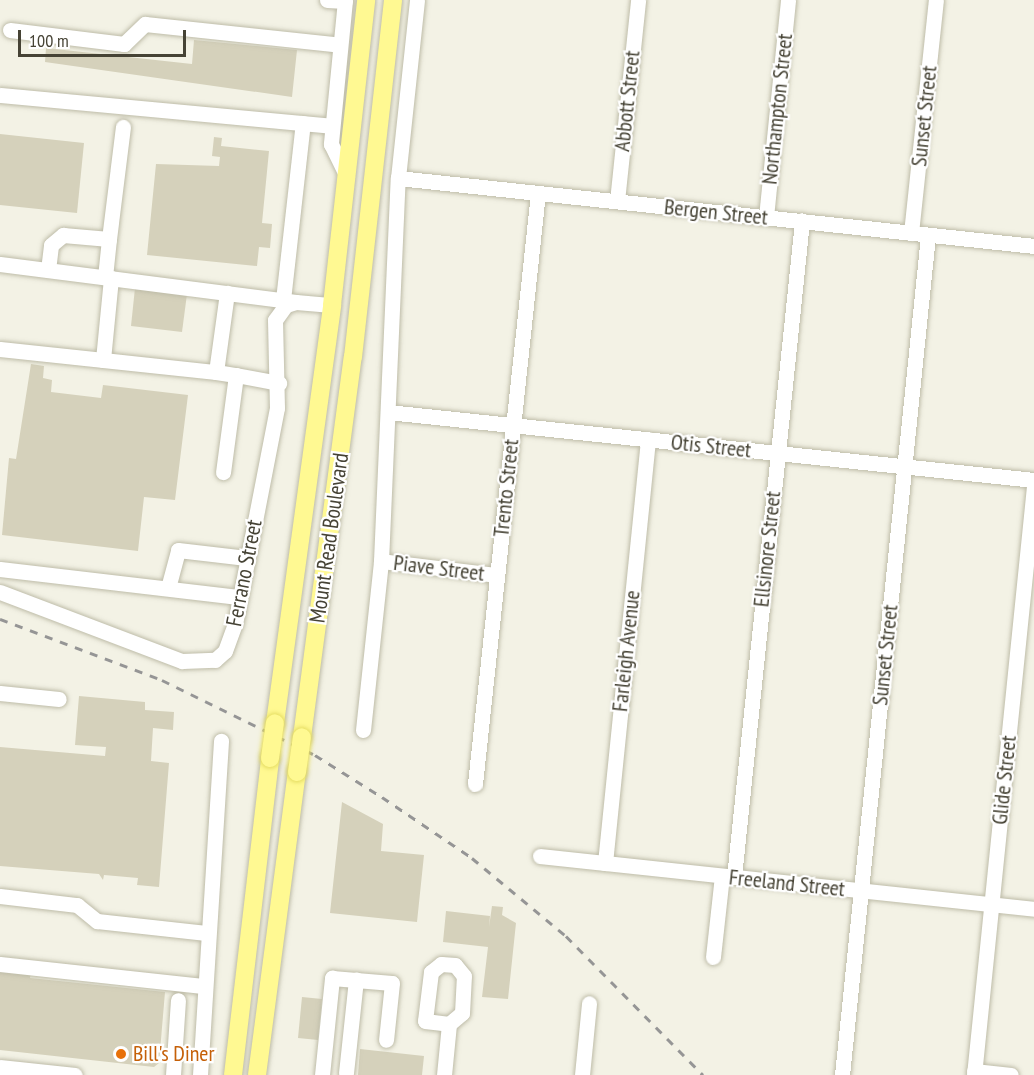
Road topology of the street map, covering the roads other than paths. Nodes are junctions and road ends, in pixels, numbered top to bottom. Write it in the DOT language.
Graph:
graph roads {
  1 [pos="327,0"];
  2 [pos="366,0"];
  3 [pos="393,0"];
  4 [pos="417,0"];
  5 [pos="638,0"];
  6 [pos="788,0"];
  7 [pos="936,0"];
  8 [pos="345,1"];
  9 [pos="10,30"];
  10 [pos="340,45"];
  11 [pos="0,95"];
  12 [pos="303,123"];
  13 [pos="332,126"];
  14 [pos="123,128"];
  15 [pos="347,177"];
  16 [pos="398,178"];
  17 [pos="538,193"];
  18 [pos="617,201"];
  19 [pos="766,217"];
  20 [pos="802,221"];
  21 [pos="911,233"];
  22 [pos="928,235"];
  23 [pos="109,240"];
  24 [pos="1034,246"];
  25 [pos="364,260"];
  26 [pos="0,264"];
  27 [pos="48,270"];
  28 [pos="108,278"];
  29 [pos="227,293"];
  30 [pos="290,301"];
  31 [pos="332,305"];
  32 [pos="0,349"];
  33 [pos="353,357"];
  34 [pos="103,360"];
  35 [pos="216,372"];
  36 [pos="236,375"];
  37 [pos="279,383"];
  38 [pos="388,412"];
  39 [pos="513,425"];
  40 [pos="648,439"];
  41 [pos="776,453"];
  42 [pos="904,467"];
  43 [pos="223,472"];
  44 [pos="1034,480"];
  45 [pos="1034,486"];
  46 [pos="247,558"];
  47 [pos="381,561"];
  48 [pos="0,569"];
  49 [pos="496,575"];
  50 [pos="168,588"];
  51 [pos="0,592"];
  52 [pos="240,597"];
  53 [pos="0,693"];
  54 [pos="59,699"];
  55 [pos="363,730"];
  56 [pos="220,741"];
  57 [pos="475,784"];
  58 [pos="540,856"];
  59 [pos="604,863"];
  60 [pos="728,876"];
  61 [pos="860,891"];
  62 [pos="0,896"];
  63 [pos="991,904"];
  64 [pos="1034,909"];
  65 [pos="206,933"];
  66 [pos="713,957"];
  67 [pos="0,964"];
  68 [pos="356,980"];
  69 [pos="203,986"];
  70 [pos="178,1000"];
  71 [pos="589,1003"];
  72 [pos="449,1024"];
  73 [pos="386,1040"];
  74 [pos="0,1067"];
  75 [pos="346,1073"];
  76 [pos="974,1073"];
  77 [pos="75,1075"];
  78 [pos="173,1075"];
  79 [pos="200,1075"];
  80 [pos="233,1075"];
  81 [pos="257,1075"];
  82 [pos="322,1075"];
  83 [pos="444,1075"];
  84 [pos="582,1075"];
  85 [pos="842,1075"];
  86 [pos="1011,1075"];
  1 -- 8 [label="street"];
  2 -- 15 [label="main road, Mount Read Boulevard"];
  3 -- 25 [label="main road, Mount Read Boulevard"];
  4 -- 16 [label="street, Mount Read Boulevard"];
  5 -- 18 [label="street, Abbott Street"];
  6 -- 19 [label="street, Northampton Street"];
  7 -- 21 [label="street, Sunset Street"];
  8 -- 10 [label="street"];
  9 -- 10 [label="street"];
  10 -- 13 [label="street"];
  11 -- 12 [label="street"];
  12 -- 13 [label="street"];
  12 -- 30 [label="street"];
  13 -- 15 [label="street"];
  14 -- 23 [label="street"];
  15 -- 31 [label="main road, Mount Read Boulevard"];
  16 -- 17 [label="street, Bergen Street"];
  16 -- 38 [label="street, Mount Read Boulevard"];
  17 -- 18 [label="street, Bergen Street"];
  17 -- 39 [label="street, Trento Street"];
  18 -- 19 [label="street, Bergen Street"];
  19 -- 20 [label="street, Bergen Street"];
  20 -- 21 [label="street, Bergen Street"];
  20 -- 41 [label="street, Ellsinore Street"];
  21 -- 22 [label="street, Bergen Street"];
  22 -- 24 [label="street, Bergen Street"];
  22 -- 42 [label="street, Sunset Street"];
  23 -- 27 [label="street"];
  23 -- 28 [label="street"];
  25 -- 31 [label="main road"];
  25 -- 33 [label="main road, Mount Read Boulevard"];
  26 -- 27 [label="street"];
  27 -- 28 [label="street"];
  28 -- 29 [label="street"];
  28 -- 34 [label="street"];
  29 -- 30 [label="street"];
  29 -- 35 [label="street"];
  30 -- 31 [label="street"];
  30 -- 37 [label="street, Ferrano Street"];
  31 -- 33 [label="main road"];
  31 -- 80 [label="main road, Mount Read Boulevard, bridge"];
  32 -- 34 [label="street"];
  33 -- 81 [label="main road, Mount Read Boulevard, bridge"];
  34 -- 35 [label="street"];
  35 -- 36 [label="street"];
  36 -- 37 [label="street"];
  36 -- 43 [label="street"];
  37 -- 46 [label="street, Ferrano Street"];
  38 -- 39 [label="street, Otis Street"];
  38 -- 47 [label="street, Mount Read Boulevard"];
  39 -- 40 [label="street, Otis Street"];
  39 -- 49 [label="street, Trento Street"];
  40 -- 41 [label="street, Otis Street"];
  40 -- 59 [label="street, Farleigh Avenue"];
  41 -- 42 [label="street, Otis Street"];
  41 -- 60 [label="street, Ellsinore Street"];
  42 -- 44 [label="street, Otis Street"];
  42 -- 61 [label="street, Sunset Street"];
  45 -- 63 [label="street, Glide Street"];
  46 -- 50 [label="street"];
  46 -- 52 [label="street, Ferrano Street"];
  47 -- 49 [label="street, Piave Street"];
  47 -- 55 [label="street, Mount Read Boulevard"];
  48 -- 50 [label="street"];
  49 -- 57 [label="street, Trento Street"];
  50 -- 52 [label="street"];
  51 -- 52 [label="street, Ferrano Street"];
  53 -- 54 [label="street"];
  56 -- 65 [label="street"];
  58 -- 59 [label="street, Freeland Street"];
  59 -- 60 [label="street, Freeland Street"];
  60 -- 61 [label="street, Freeland Street"];
  60 -- 66 [label="street, Ellsinore Street"];
  61 -- 63 [label="street, Freeland Street"];
  61 -- 85 [label="street, Sunset Street"];
  62 -- 65 [label="street"];
  63 -- 64 [label="street, Freeland Street"];
  63 -- 76 [label="street, Glide Street"];
  65 -- 69 [label="street"];
  67 -- 69 [label="street"];
  68 -- 73 [label="street"];
  68 -- 75 [label="street"];
  68 -- 82 [label="street"];
  69 -- 79 [label="street"];
  70 -- 78 [label="street"];
  71 -- 84 [label="street"];
  72 -- 83 [label="street"];
  74 -- 77 [label="street"];
  76 -- 86 [label="street"];
}
